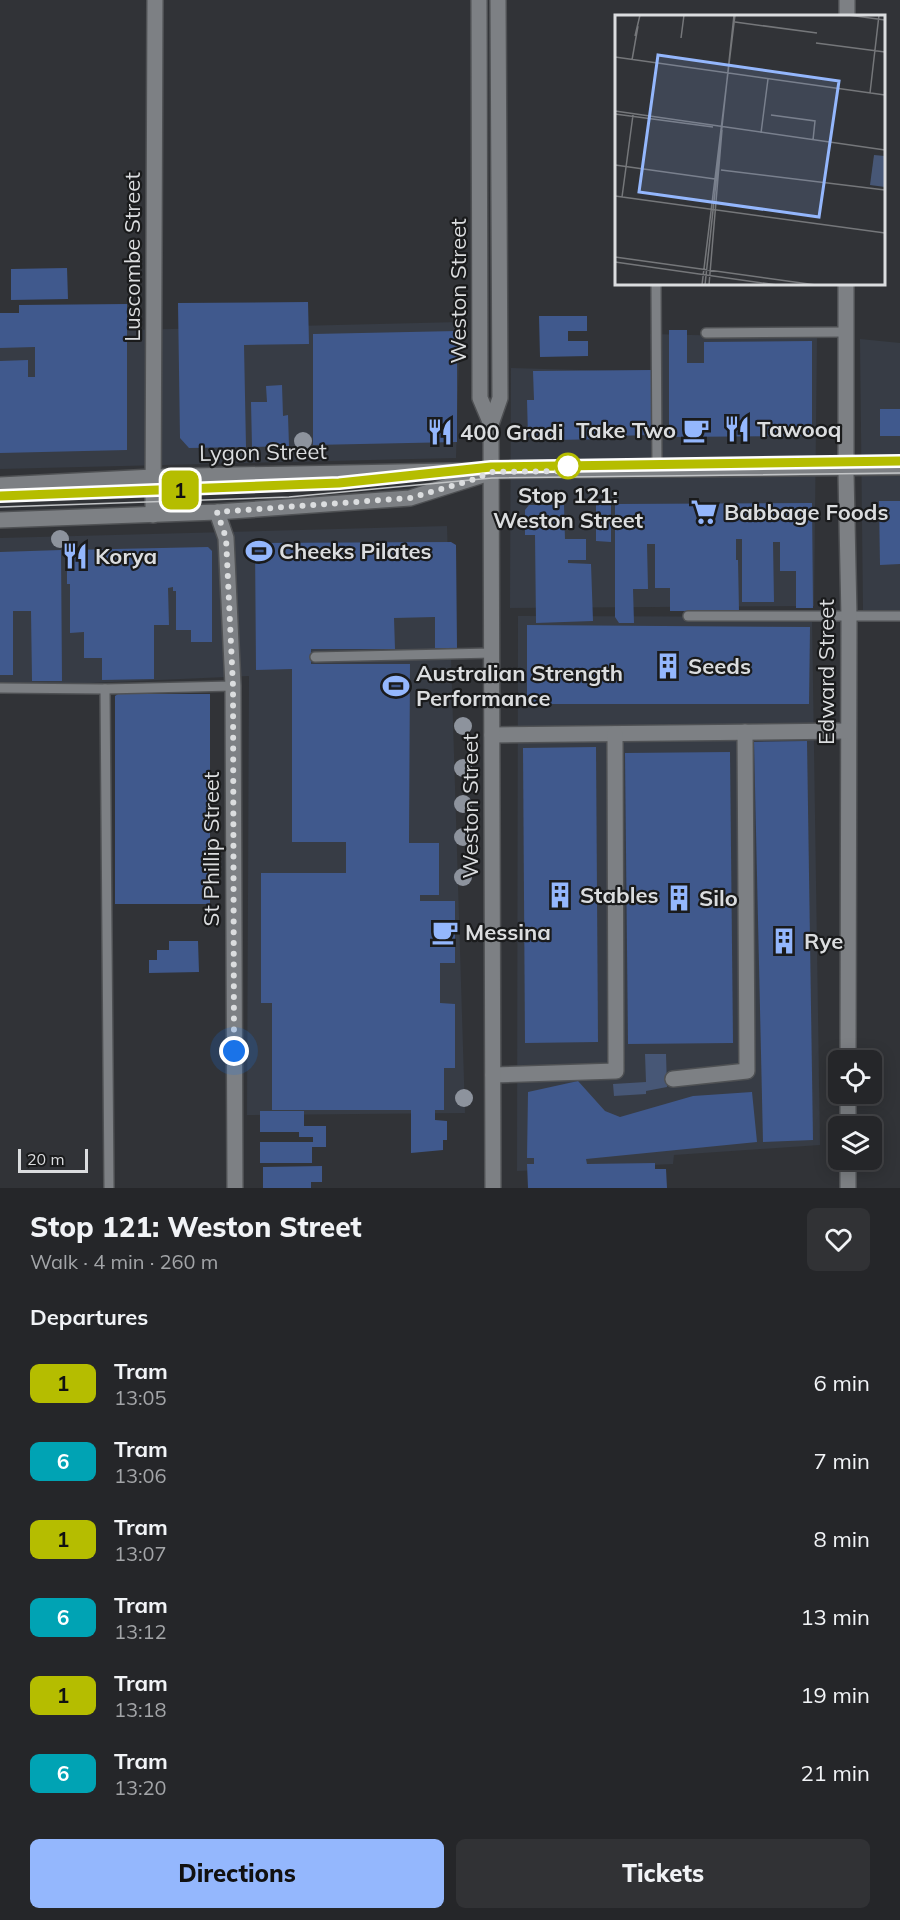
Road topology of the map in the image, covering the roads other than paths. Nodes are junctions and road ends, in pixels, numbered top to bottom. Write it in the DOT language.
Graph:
graph roads {
  1 [pos="155,0"];
  2 [pos="479,0"];
  3 [pos="498,0"];
  4 [pos="480,156"];
  5 [pos="499,156"];
  6 [pos="656,285"];
  7 [pos="846,285"];
  8 [pos="846,332"];
  9 [pos="705,333"];
  10 [pos="491,424"];
  11 [pos="900,467"];
  12 [pos="846,468"];
  13 [pos="657,470"];
  14 [pos="492,472"];
  15 [pos="153,477"];
  16 [pos="0,485"];
  17 [pos="217,512"];
  18 [pos="153,515"];
  19 [pos="0,520"];
  20 [pos="688,616"];
  21 [pos="900,616"];
  22 [pos="849,617"];
  23 [pos="492,653"];
  24 [pos="315,657"];
  25 [pos="233,686"];
  26 [pos="0,688"];
  27 [pos="105,689"];
  28 [pos="848,730"];
  29 [pos="745,732"];
  30 [pos="615,734"];
  31 [pos="492,735"];
  32 [pos="848,1050"];
  33 [pos="493,1074"];
  34 [pos="673,1079"];
  35 [pos="848,1170"];
  36 [pos="109,1188"];
  37 [pos="235,1188"];
  38 [pos="493,1188"];
  39 [pos="848,1188"];
  1 -- 15 [label="street, Luscombe Street"];
  2 -- 4 [label="street, Weston Street"];
  3 -- 5 [label="street, Weston Street"];
  4 -- 5 [label="street"];
  4 -- 10 [label="street, Weston Street"];
  5 -- 10 [label="street, Weston Street"];
  6 -- 13 [label="lane"];
  7 -- 8 [label="street, Edward Street"];
  8 -- 9 [label="lane"];
  8 -- 12 [label="street, Edward Street"];
  10 -- 14 [label="street, Weston Street"];
  11 -- 12 [label="street, Lygon Street"];
  12 -- 13 [label="street, Lygon Street"];
  12 -- 22 [label="street, Edward Street"];
  13 -- 14 [label="street, Lygon Street"];
  14 -- 15 [label="street, Lygon Street"];
  14 -- 17 [label="street, Lygon Street"];
  14 -- 23 [label="street, Weston Street"];
  15 -- 16 [label="street, Lygon Street"];
  15 -- 18 [label="street, Luscombe Street"];
  17 -- 18 [label="street, Lygon Street"];
  17 -- 25 [label="street, St Phillip Street"];
  18 -- 19 [label="street, Lygon Street"];
  20 -- 22 [label="lane"];
  21 -- 22 [label="lane"];
  22 -- 28 [label="street, Edward Street"];
  23 -- 24 [label="lane"];
  23 -- 31 [label="street, Weston Street"];
  25 -- 27 [label="lane"];
  25 -- 37 [label="street, St Phillip Street"];
  26 -- 27 [label="lane"];
  27 -- 36 [label="lane"];
  28 -- 29 [label="street"];
  28 -- 32 [label="street, Edward Street"];
  29 -- 30 [label="street"];
  29 -- 34 [label="street"];
  30 -- 31 [label="street"];
  30 -- 33 [label="street"];
  31 -- 33 [label="street, Weston Street"];
  33 -- 38 [label="street, Weston Street"];
  35 -- 39 [label="street"];
}
